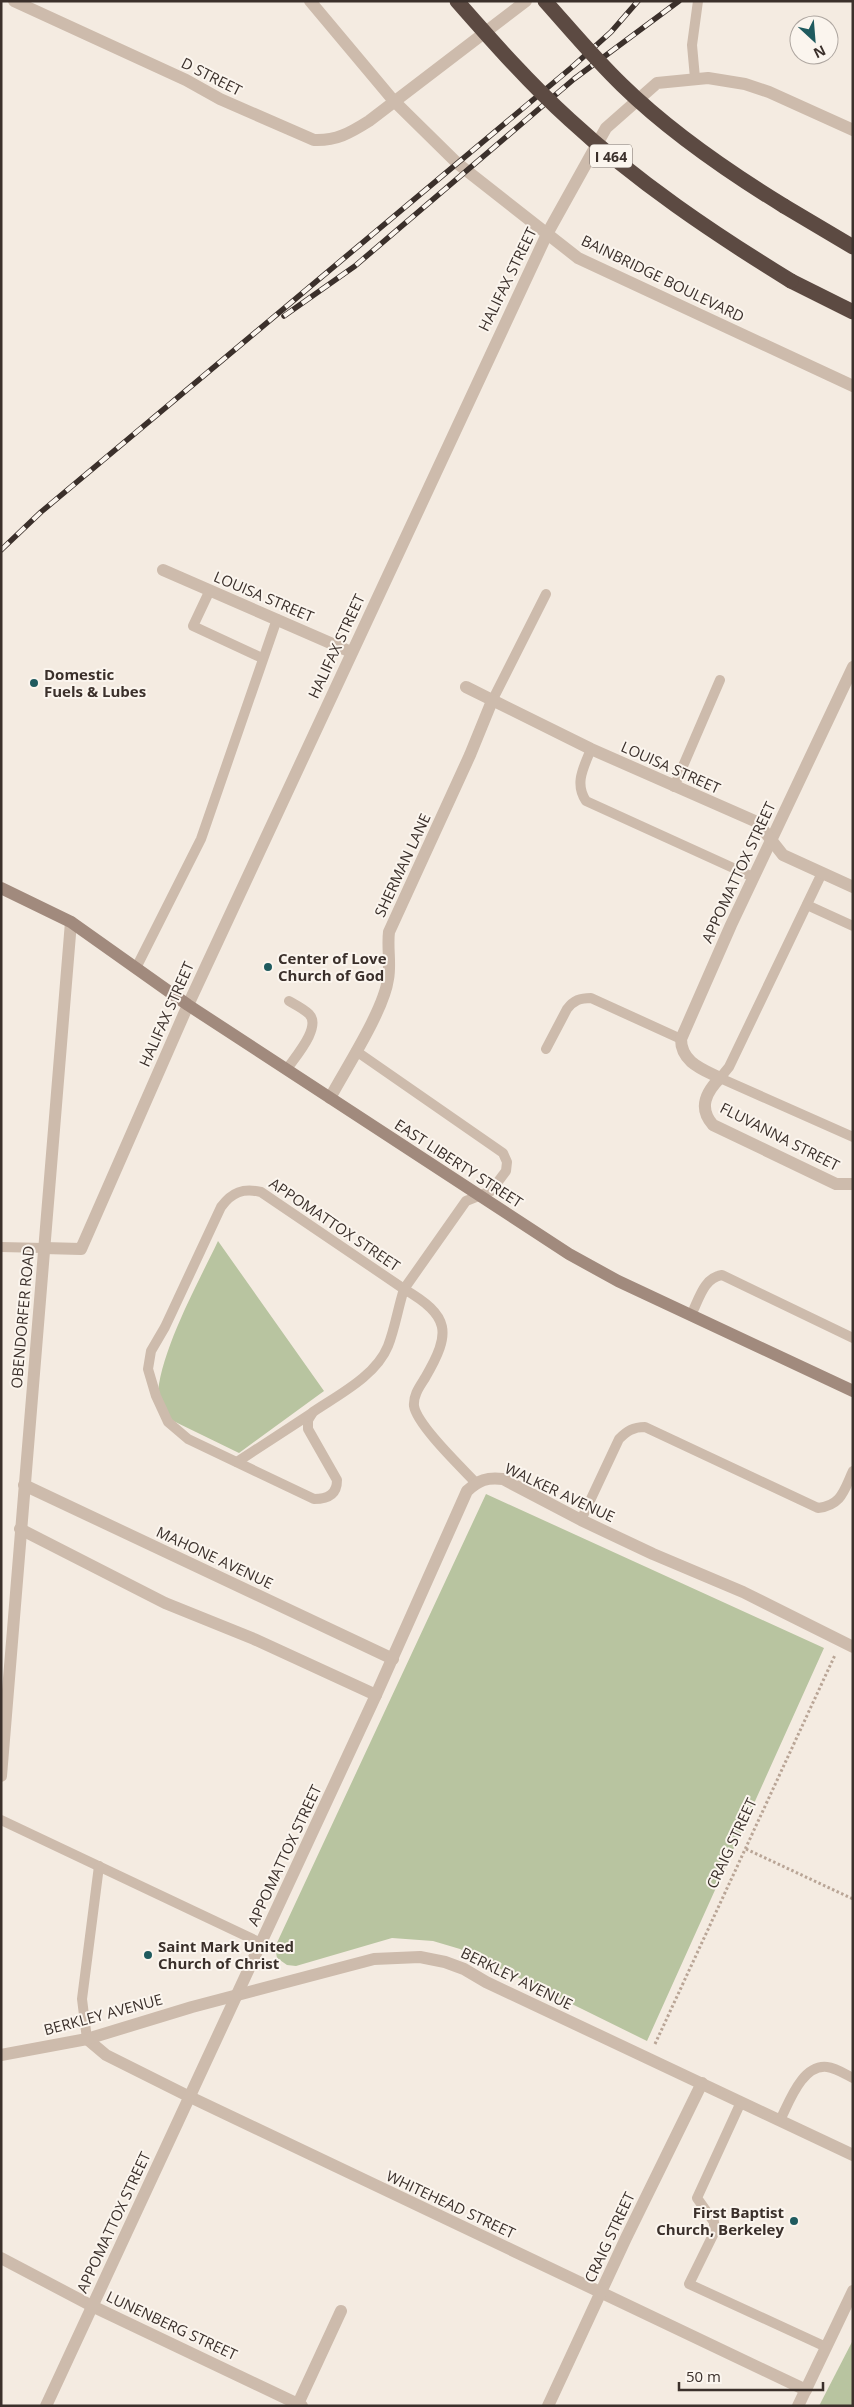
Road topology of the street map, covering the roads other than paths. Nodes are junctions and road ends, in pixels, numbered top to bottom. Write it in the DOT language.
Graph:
graph roads {
  1 [pos="14,1"];
  2 [pos="310,1"];
  3 [pos="457,1"];
  4 [pos="526,1"];
  5 [pos="545,1"];
  6 [pos="698,1"];
  7 [pos="695,78"];
  8 [pos="392,100"];
  9 [pos="853,130"];
  10 [pos="547,234"];
  11 [pos="853,247"];
  12 [pos="853,312"];
  13 [pos="853,386"];
  14 [pos="164,570"];
  15 [pos="210,590"];
  16 [pos="546,594"];
  17 [pos="277,619"];
  18 [pos="351,652"];
  19 [pos="262,658"];
  20 [pos="853,668"];
  21 [pos="720,680"];
  22 [pos="466,687"];
  23 [pos="492,701"];
  24 [pos="591,749"];
  25 [pos="674,787"];
  26 [pos="771,840"];
  27 [pos="822,873"];
  28 [pos="753,877"];
  29 [pos="853,887"];
  30 [pos="1,888"];
  31 [pos="807,905"];
  32 [pos="71,922"];
  33 [pos="853,926"];
  34 [pos="136,968"];
  35 [pos="289,1001"];
  36 [pos="188,1005"];
  37 [pos="681,1039"];
  38 [pos="546,1049"];
  39 [pos="356,1051"];
  40 [pos="287,1069"];
  41 [pos="720,1078"];
  42 [pos="330,1098"];
  43 [pos="853,1137"];
  44 [pos="853,1184"];
  45 [pos="480,1196"];
  46 [pos="1,1247"];
  47 [pos="44,1248"];
  48 [pos="404,1290"];
  49 [pos="691,1315"];
  50 [pos="853,1338"];
  51 [pos="853,1391"];
  52 [pos="313,1412"];
  53 [pos="233,1460"];
  54 [pos="853,1471"];
  55 [pos="476,1483"];
  56 [pos="24,1485"];
  57 [pos="581,1520"];
  58 [pos="20,1529"];
  59 [pos="847,1644"];
  60 [pos="393,1658"];
  61 [pos="376,1695"];
  62 [pos="2,1755"];
  63 [pos="1,1776"];
  64 [pos="1,1820"];
  65 [pos="98,1866"];
  66 [pos="261,1943"];
  67 [pos="234,1997"];
  68 [pos="87,2039"];
  69 [pos="1,2055"];
  70 [pos="853,2078"];
  71 [pos="702,2083"];
  72 [pos="188,2096"];
  73 [pos="741,2102"];
  74 [pos="780,2120"];
  75 [pos="853,2155"];
  76 [pos="1,2258"];
  77 [pos="853,2291"];
  78 [pos="600,2293"];
  79 [pos="92,2306"];
  80 [pos="341,2311"];
  81 [pos="826,2348"];
  82 [pos="806,2390"];
  83 [pos="299,2405"];
  84 [pos="46,2406"];
  85 [pos="548,2406"];
  86 [pos="798,2406"];
  1 -- 8 [label="street, D STREET"];
  2 -- 8 [label="street, BAINBRIDGE BOULEVARD"];
  3 -- 12 [label="highway, I 464, bridge"];
  4 -- 8 [label="street, D STREET"];
  5 -- 11 [label="highway, bridge"];
  6 -- 7 [label="lane"];
  7 -- 9 [label="street, HALIFAX STREET"];
  7 -- 10 [label="street, HALIFAX STREET"];
  8 -- 10 [label="street, BAINBRIDGE BOULEVARD"];
  10 -- 13 [label="street, BAINBRIDGE BOULEVARD"];
  10 -- 18 [label="street, HALIFAX STREET"];
  14 -- 15 [label="street, LOUISA STREET"];
  15 -- 17 [label="street, LOUISA STREET"];
  15 -- 19 [label="lane"];
  16 -- 23 [label="lane"];
  17 -- 18 [label="street, LOUISA STREET"];
  17 -- 19 [label="lane"];
  18 -- 36 [label="street, HALIFAX STREET"];
  19 -- 34 [label="lane"];
  20 -- 26 [label="street, APPOMATTOX STREET"];
  21 -- 25 [label="lane"];
  22 -- 23 [label="street, LOUISA STREET"];
  23 -- 24 [label="street, LOUISA STREET"];
  23 -- 39 [label="street, SHERMAN LANE"];
  24 -- 25 [label="street, LOUISA STREET"];
  24 -- 28 [label="lane"];
  25 -- 26 [label="street, LOUISA STREET"];
  26 -- 27 [label="street, LOUISA STREET"];
  26 -- 28 [label="street, APPOMATTOX STREET"];
  27 -- 29 [label="street, LOUISA STREET"];
  27 -- 31 [label="lane"];
  28 -- 37 [label="street, APPOMATTOX STREET"];
  30 -- 32 [label="main road, EAST LIBERTY STREET"];
  31 -- 33 [label="lane"];
  31 -- 41 [label="lane"];
  32 -- 34 [label="main road, EAST LIBERTY STREET"];
  32 -- 47 [label="street, OBENDORFER ROAD"];
  34 -- 36 [label="main road, EAST LIBERTY STREET"];
  35 -- 40 [label="lane"];
  36 -- 40 [label="main road, EAST LIBERTY STREET"];
  36 -- 47 [label="street, HALIFAX STREET"];
  37 -- 38 [label="lane"];
  37 -- 41 [label="street"];
  39 -- 42 [label="street, SHERMAN LANE"];
  39 -- 45 [label="lane, APPOMATTOX STREET"];
  40 -- 42 [label="main road, EAST LIBERTY STREET"];
  41 -- 43 [label="lane"];
  41 -- 44 [label="street, FLUVANNA STREET"];
  42 -- 45 [label="main road, EAST LIBERTY STREET"];
  45 -- 48 [label="lane, APPOMATTOX STREET"];
  45 -- 49 [label="main road, EAST LIBERTY STREET"];
  46 -- 47 [label="lane"];
  47 -- 56 [label="street, OBENDORFER ROAD"];
  48 -- 52 [label="lane"];
  48 -- 53 [label="lane, APPOMATTOX STREET"];
  48 -- 55 [label="lane"];
  49 -- 50 [label="lane"];
  49 -- 51 [label="main road, EAST LIBERTY STREET"];
  52 -- 53 [label="lane"];
  52 -- 53 [label="lane"];
  54 -- 57 [label="lane"];
  55 -- 57 [label="street, WALKER AVENUE"];
  55 -- 60 [label="street, APPOMATTOX STREET"];
  56 -- 58 [label="street, OBENDORFER ROAD"];
  56 -- 60 [label="street, MAHONE AVENUE"];
  57 -- 59 [label="street, WALKER AVENUE"];
  58 -- 61 [label="street"];
  58 -- 62 [label="street, OBENDORFER ROAD"];
  60 -- 61 [label="street, APPOMATTOX STREET"];
  61 -- 66 [label="street, APPOMATTOX STREET"];
  62 -- 63 [label="street, OBENDORFER ROAD"];
  64 -- 65 [label="lane"];
  65 -- 66 [label="lane"];
  65 -- 68 [label="lane"];
  66 -- 67 [label="street, APPOMATTOX STREET"];
  67 -- 68 [label="street, BERKLEY AVENUE"];
  67 -- 71 [label="street, BERKLEY AVENUE"];
  67 -- 72 [label="street, APPOMATTOX STREET"];
  68 -- 69 [label="street, BERKLEY AVENUE"];
  68 -- 72 [label="street, WHITEHEAD STREET"];
  70 -- 74 [label="lane"];
  71 -- 73 [label="street, BERKLEY AVENUE"];
  71 -- 78 [label="street, CRAIG STREET"];
  72 -- 78 [label="street, WHITEHEAD STREET"];
  72 -- 79 [label="street, APPOMATTOX STREET"];
  73 -- 74 [label="street, BERKLEY AVENUE"];
  73 -- 81 [label="lane"];
  74 -- 75 [label="street, BERKLEY AVENUE"];
  76 -- 79 [label="street, LUNENBERG STREET"];
  77 -- 81 [label="street"];
  78 -- 82 [label="street, WHITEHEAD STREET"];
  78 -- 85 [label="street, CRAIG STREET"];
  79 -- 83 [label="street, LUNENBERG STREET"];
  79 -- 84 [label="street, APPOMATTOX STREET"];
  80 -- 83 [label="street"];
  81 -- 82 [label="street"];
  82 -- 86 [label="street"];
}
